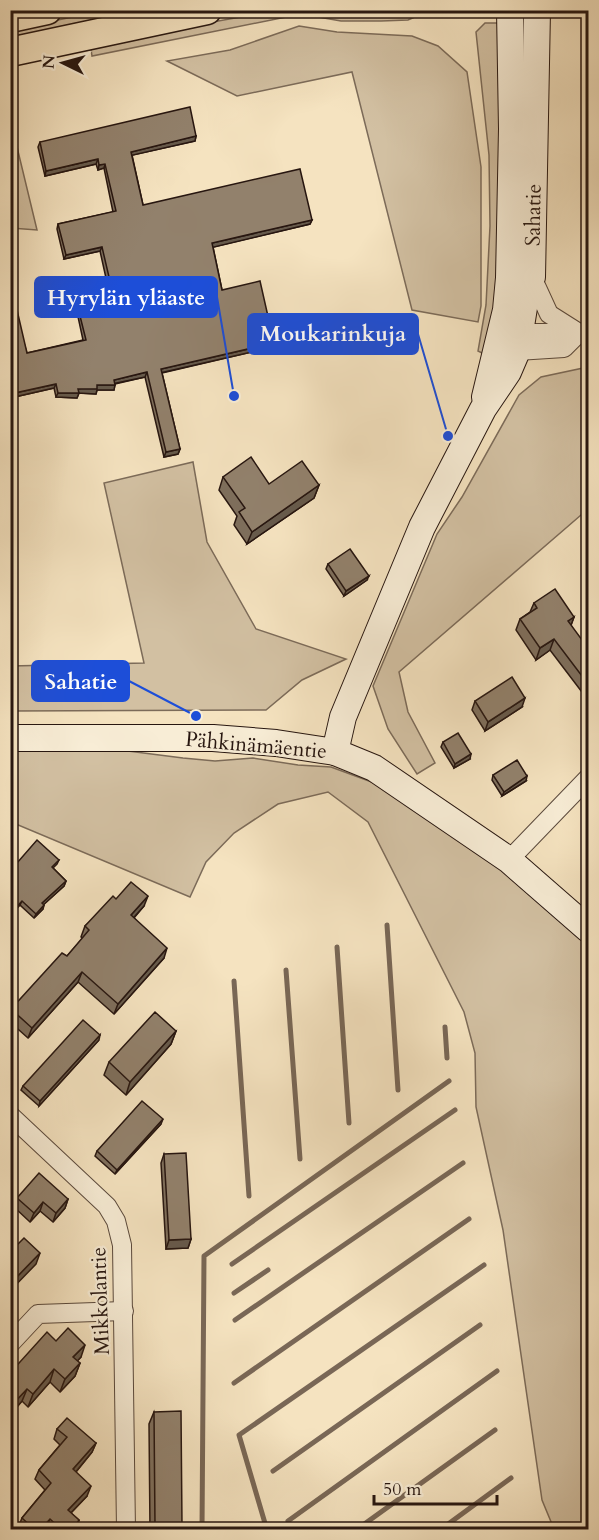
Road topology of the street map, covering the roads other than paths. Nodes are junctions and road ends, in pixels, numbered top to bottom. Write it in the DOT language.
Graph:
graph roads {
  1 [pos="47,10"];
  2 [pos="207,10"];
  3 [pos="510,10"];
  4 [pos="537,10"];
  5 [pos="10,18"];
  6 [pos="10,52"];
  7 [pos="532,277"];
  8 [pos="584,332"];
  9 [pos="513,339"];
  10 [pos="10,738"];
  11 [pos="335,752"];
  12 [pos="588,778"];
  13 [pos="510,860"];
  14 [pos="588,929"];
  15 [pos="10,1115"];
  16 [pos="124,1311"];
  17 [pos="10,1344"];
  18 [pos="126,1530"];
  1 -- 5 [label="main road"];
  2 -- 6 [label="main road"];
  3 -- 9 [label="street, Sahatie"];
  4 -- 7 [label="street, Sahatie"];
  7 -- 8 [label="street"];
  7 -- 9 [label="street, Sahatie"];
  8 -- 9 [label="street"];
  9 -- 11 [label="street, Sahatie"];
  10 -- 11 [label="street, Pähkinämäentie"];
  11 -- 13 [label="street, Pähkinämäentie"];
  12 -- 13 [label="street"];
  13 -- 14 [label="street, Pähkinämäentie"];
  15 -- 16 [label="street, Mikkolantie"];
  16 -- 17 [label="street"];
  16 -- 18 [label="street, Mikkolantie"];
}
